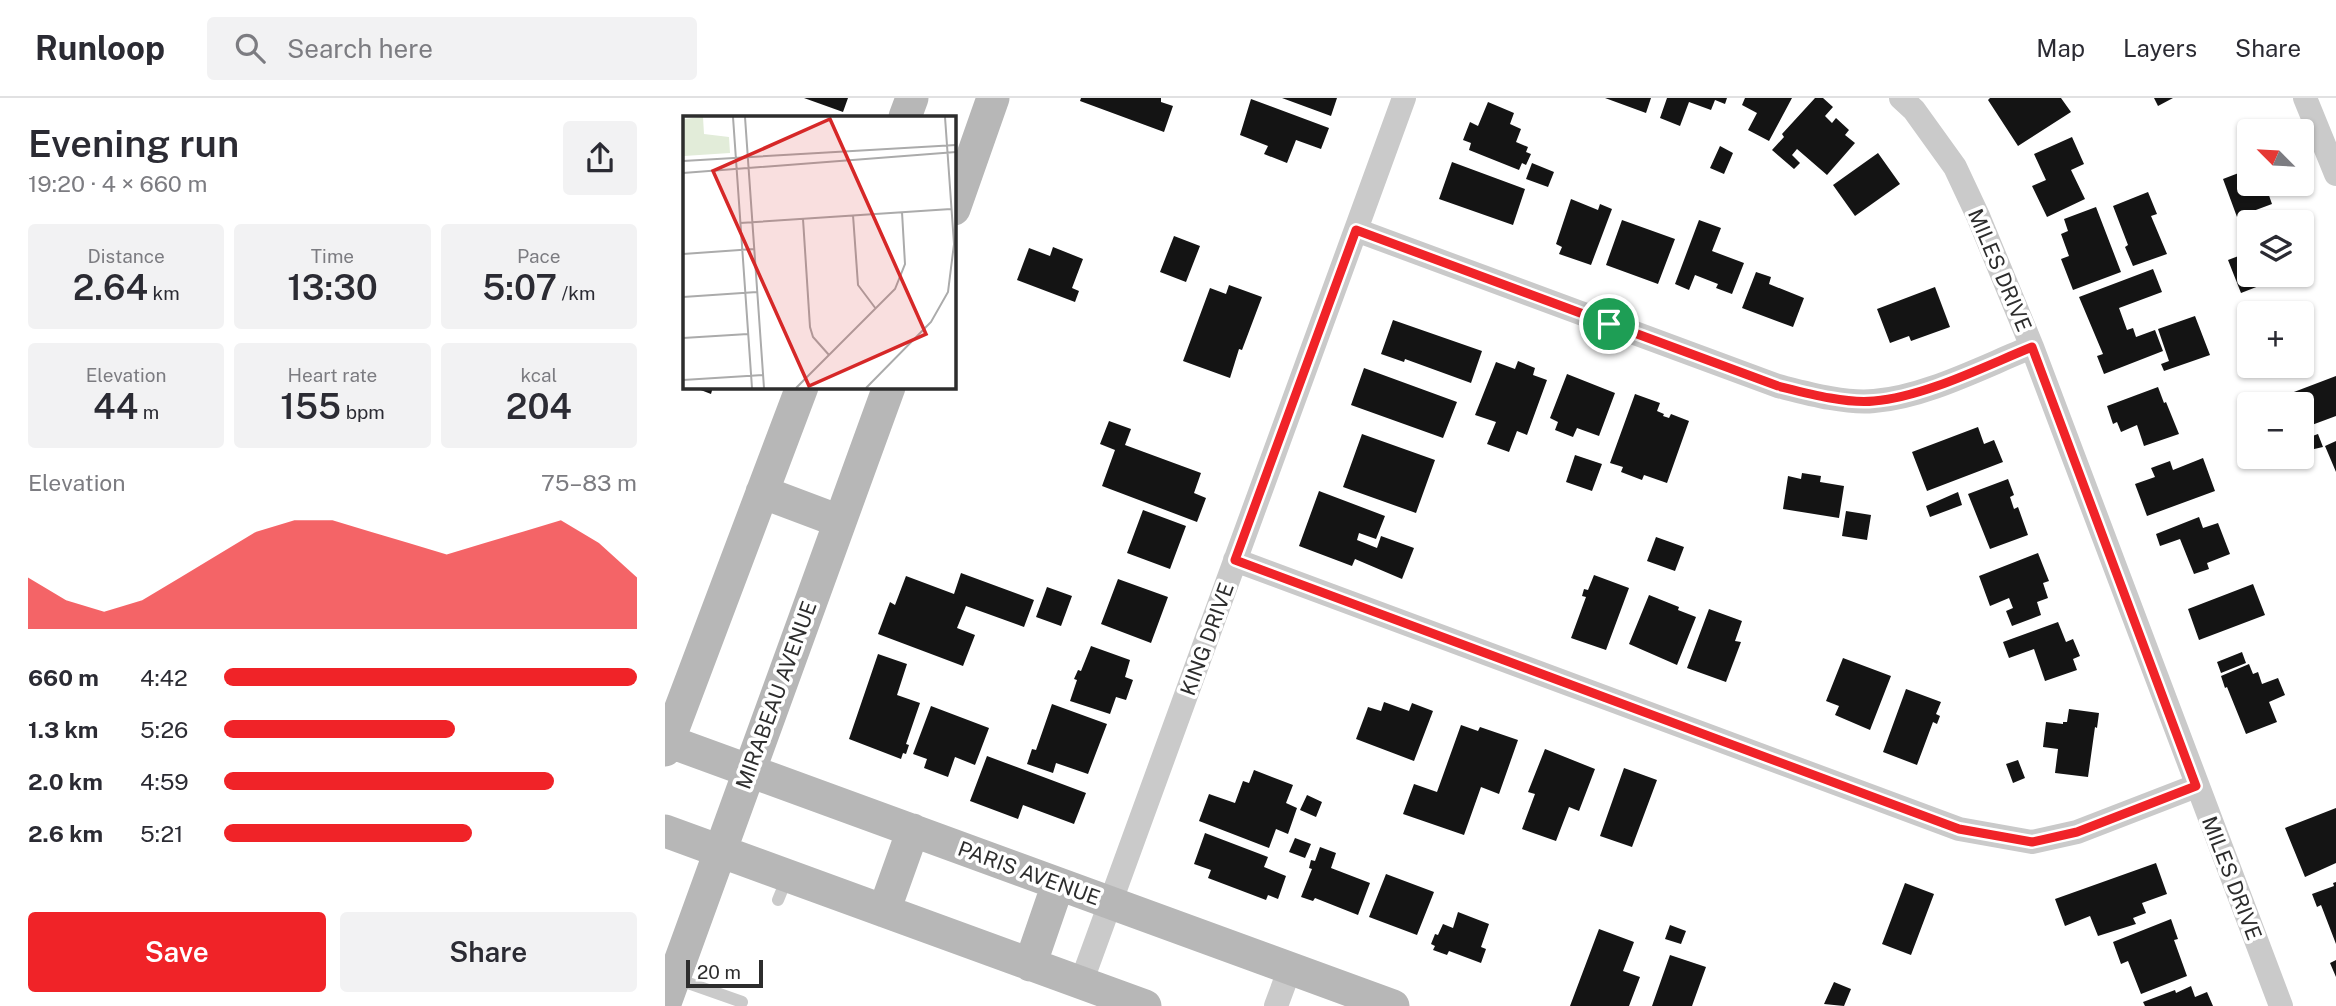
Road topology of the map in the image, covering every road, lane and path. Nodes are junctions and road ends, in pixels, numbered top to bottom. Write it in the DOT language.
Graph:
graph roads {
  1 [pos="912,98"];
  2 [pos="993,98"];
  3 [pos="1404,98"];
  4 [pos="1901,98"];
  5 [pos="2305,98"];
  6 [pos="905,116"];
  7 [pos="2336,174"];
  8 [pos="955,206"];
  9 [pos="1356,230"];
  10 [pos="2032,347"];
  11 [pos="802,388"];
  12 [pos="889,388"];
  13 [pos="762,492"];
  14 [pos="839,521"];
  15 [pos="1235,560"];
  16 [pos="666,743"];
  17 [pos="749,770"];
  18 [pos="2196,786"];
  19 [pos="913,830"];
  20 [pos="665,831"];
  21 [pos="720,851"];
  22 [pos="1058,884"];
  23 [pos="1111,902"];
  24 [pos="884,911"];
  25 [pos="1030,965"];
  26 [pos="1290,968"];
  27 [pos="1081,983"];
  28 [pos="670,991"];
  29 [pos="742,1002"];
  30 [pos="1145,1006"];
  31 [pos="1276,1006"];
  32 [pos="1393,1006"];
  33 [pos="2281,1006"];
  1 -- 6 [label="street"];
  2 -- 8 [label="street"];
  3 -- 9 [label="street, KING DRIVE"];
  4 -- 10 [label="street, MILES DRIVE"];
  5 -- 7 [label="street"];
  9 -- 10 [label="street"];
  9 -- 15 [label="street, KING DRIVE"];
  10 -- 18 [label="street, MILES DRIVE"];
  11 -- 13 [label="street"];
  12 -- 14 [label="street, MIRABEAU AVENUE"];
  13 -- 14 [label="street"];
  13 -- 16 [label="street"];
  14 -- 17 [label="street, MIRABEAU AVENUE"];
  15 -- 18 [label="street"];
  15 -- 23 [label="street, KING DRIVE"];
  16 -- 17 [label="street, PARIS AVENUE"];
  17 -- 19 [label="street, PARIS AVENUE"];
  17 -- 21 [label="street, MIRABEAU AVENUE"];
  18 -- 33 [label="street, MILES DRIVE"];
  19 -- 22 [label="street, PARIS AVENUE"];
  19 -- 24 [label="street"];
  20 -- 21 [label="street"];
  21 -- 24 [label="street"];
  21 -- 28 [label="street, MIRABEAU AVENUE"];
  22 -- 23 [label="street, PARIS AVENUE"];
  22 -- 25 [label="street"];
  23 -- 26 [label="street, PARIS AVENUE"];
  23 -- 27 [label="street, KING DRIVE"];
  24 -- 25 [label="street"];
  25 -- 27 [label="street"];
  26 -- 31 [label="street"];
  26 -- 32 [label="street, PARIS AVENUE"];
  27 -- 30 [label="street"];
  28 -- 29 [label="lane"];
}
